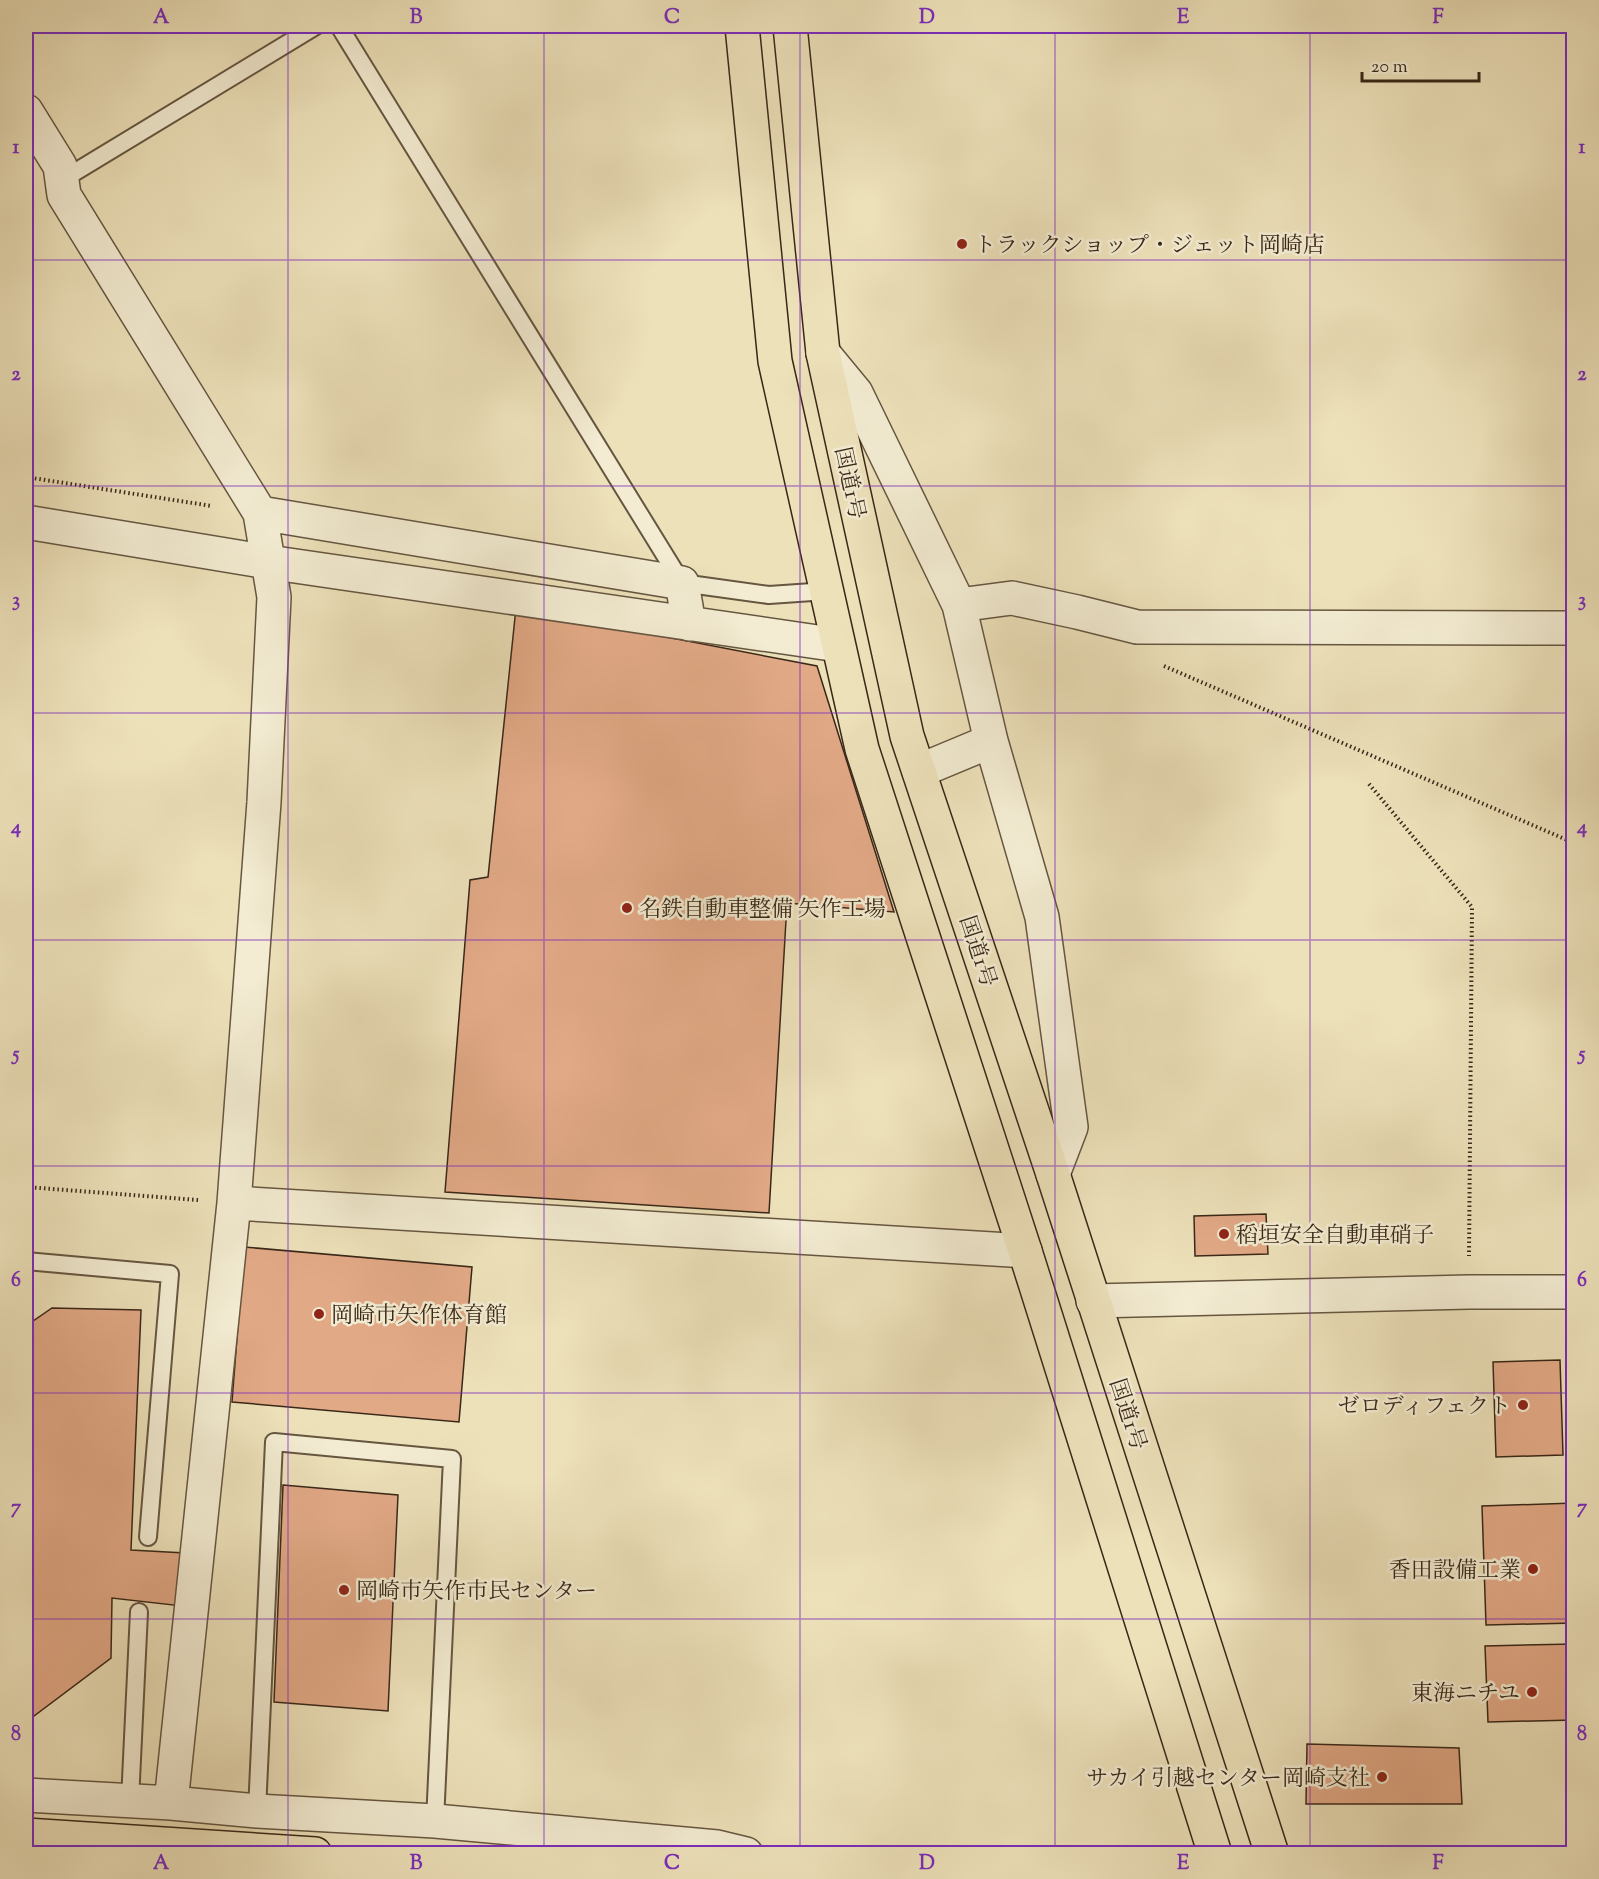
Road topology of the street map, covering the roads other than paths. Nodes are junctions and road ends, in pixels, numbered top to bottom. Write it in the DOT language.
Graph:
graph roads {
  1 [pos="316,26"];
  2 [pos="339,26"];
  3 [pos="742,26"];
  4 [pos="790,26"];
  5 [pos="26,111"];
  6 [pos="62,180"];
  7 [pos="823,353"];
  8 [pos="260,513"];
  9 [pos="26,522"];
  10 [pos="268,562"];
  11 [pos="682,583"];
  12 [pos="827,591"];
  13 [pos="959,605"];
  14 [pos="689,624"];
  15 [pos="1574,628"];
  16 [pos="838,645"];
  17 [pos="991,741"];
  18 [pos="919,771"];
  19 [pos="1053,1174"];
  20 [pos="234,1203"];
  21 [pos="1025,1251"];
  22 [pos="26,1261"];
  23 [pos="1574,1292"];
  24 [pos="1093,1301"];
  25 [pos="148,1537"];
  26 [pos="139,1612"];
  27 [pos="26,1795"];
  28 [pos="130,1801"];
  29 [pos="171,1803"];
  30 [pos="257,1811"];
  31 [pos="435,1821"];
  32 [pos="26,1835"];
  33 [pos="315,1854"];
  34 [pos="746,1854"];
  35 [pos="1215,1854"];
  36 [pos="1272,1854"];
  1 -- 6 [label="lane"];
  2 -- 11 [label="lane"];
  3 -- 12 [label="main road, 国道1号"];
  4 -- 7 [label="main road, 国道1号"];
  5 -- 6 [label="street"];
  6 -- 8 [label="street"];
  7 -- 13 [label="street"];
  7 -- 18 [label="main road, 国道1号"];
  8 -- 10 [label="street"];
  8 -- 11 [label="street"];
  9 -- 10 [label="street"];
  10 -- 14 [label="street"];
  10 -- 20 [label="street"];
  11 -- 12 [label="lane"];
  11 -- 14 [label="street"];
  12 -- 16 [label="main road, 国道1号"];
  13 -- 15 [label="street"];
  13 -- 17 [label="street"];
  14 -- 16 [label="street"];
  16 -- 21 [label="main road, 国道1号"];
  17 -- 18 [label="street"];
  17 -- 19 [label="street"];
  18 -- 19 [label="main road, 国道1号"];
  19 -- 24 [label="main road, 国道1号"];
  20 -- 21 [label="street"];
  20 -- 29 [label="street"];
  21 -- 35 [label="main road, 国道1号"];
  22 -- 25 [label="lane"];
  23 -- 24 [label="street"];
  24 -- 36 [label="main road, 国道1号"];
  26 -- 28 [label="lane"];
  27 -- 28 [label="street"];
  28 -- 29 [label="street"];
  29 -- 30 [label="street"];
  30 -- 31 [label="street"];
  30 -- 31 [label="lane"];
  31 -- 34 [label="street"];
  32 -- 33 [label="main road"];
}
